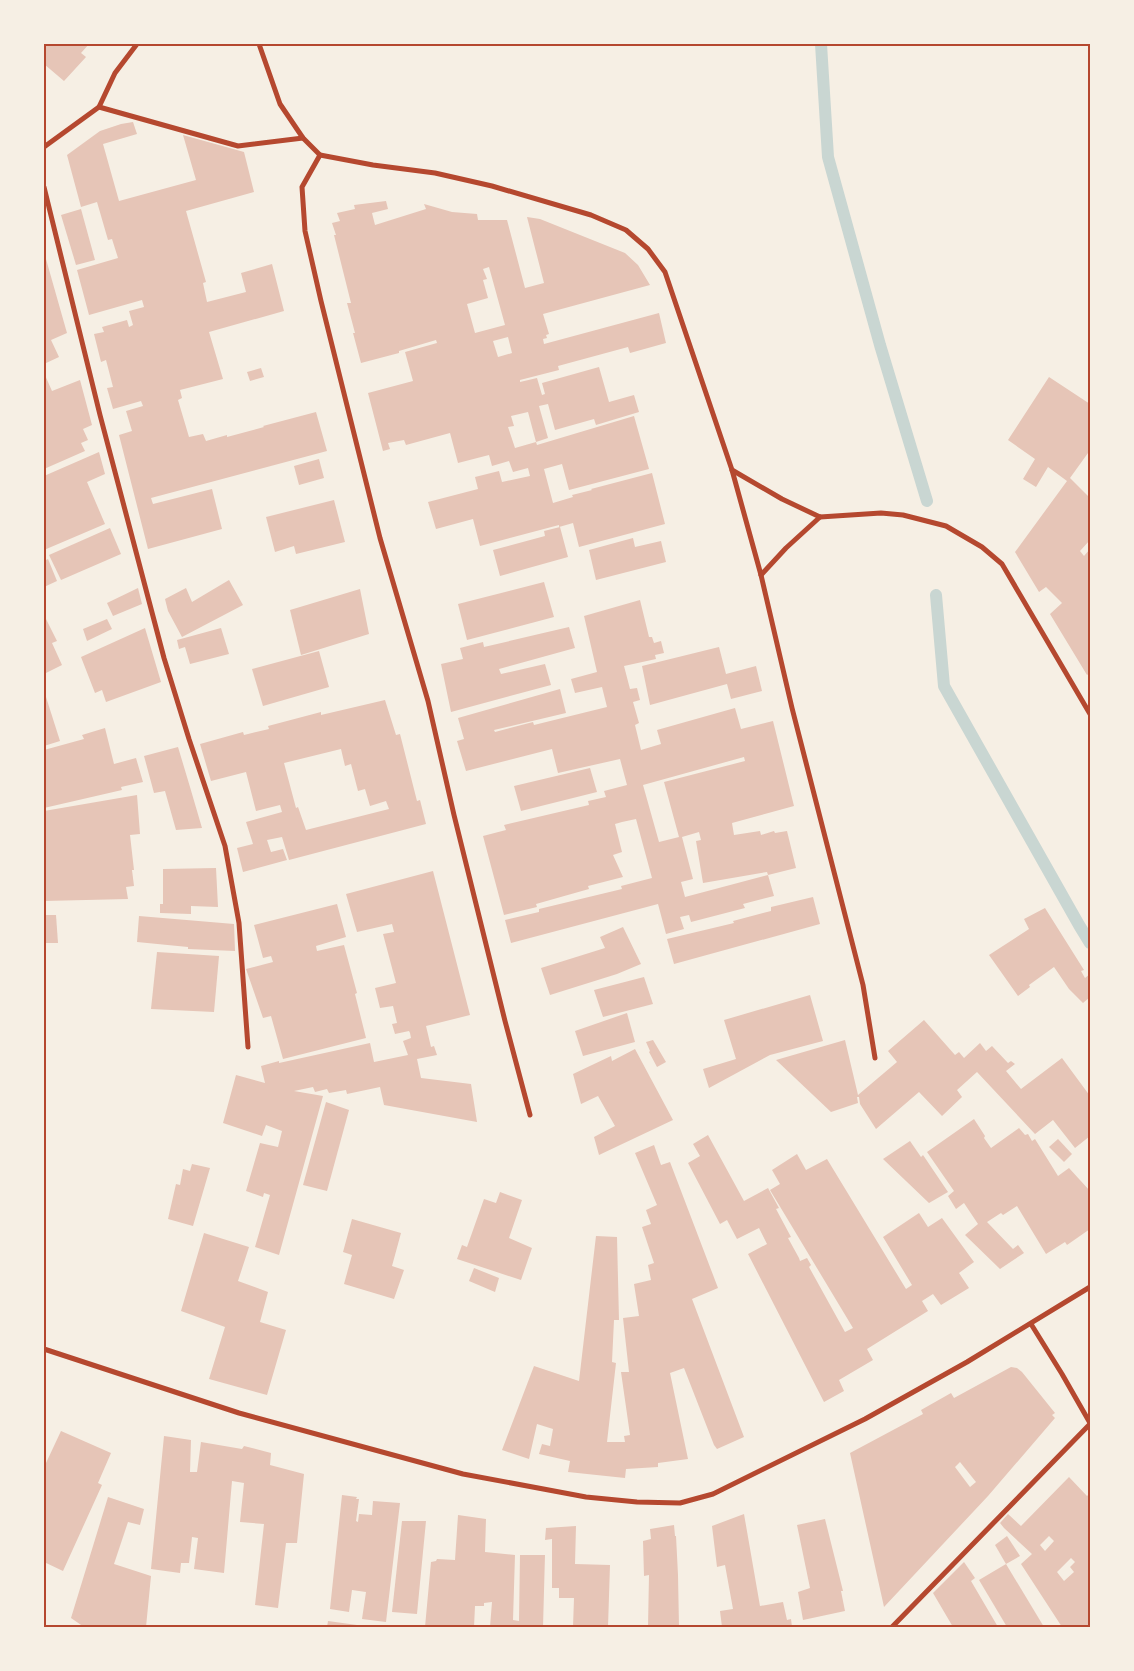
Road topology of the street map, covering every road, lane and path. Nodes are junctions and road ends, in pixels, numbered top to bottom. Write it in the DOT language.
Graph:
graph roads {
  1 [pos="137,44"];
  2 [pos="259,44"];
  3 [pos="99,108"];
  4 [pos="303,138"];
  5 [pos="44,147"];
  6 [pos="320,155"];
  7 [pos="44,187"];
  8 [pos="732,470"];
  9 [pos="820,517"];
  10 [pos="761,575"];
  11 [pos="1090,714"];
  12 [pos="248,1047"];
  13 [pos="875,1058"];
  14 [pos="530,1115"];
  15 [pos="1090,1288"];
  16 [pos="1031,1324"];
  17 [pos="44,1349"];
  18 [pos="1090,1423"];
  19 [pos="892,1627"];
  1 -- 3 [label="street"];
  2 -- 4 [label="street"];
  3 -- 4 [label="street"];
  3 -- 5 [label="street"];
  4 -- 6 [label="street"];
  6 -- 8 [label="street"];
  6 -- 14 [label="street"];
  7 -- 12 [label="street"];
  8 -- 9 [label="street"];
  8 -- 10 [label="street"];
  9 -- 10 [label="street"];
  9 -- 11 [label="street"];
  10 -- 13 [label="street"];
  15 -- 16 [label="street"];
  16 -- 17 [label="street"];
  16 -- 18 [label="street"];
  18 -- 19 [label="street"];
}
